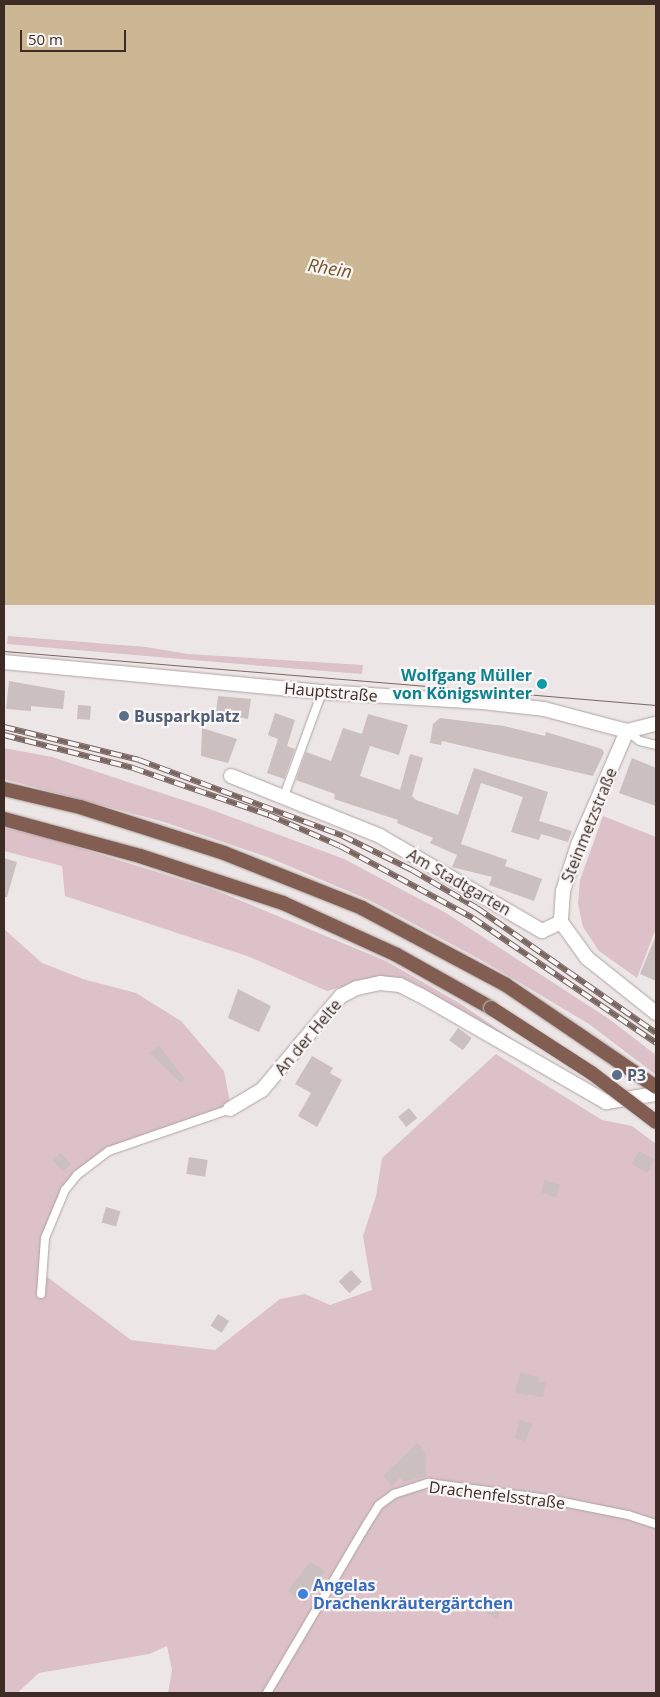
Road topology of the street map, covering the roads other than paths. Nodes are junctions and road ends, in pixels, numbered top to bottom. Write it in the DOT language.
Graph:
graph roads {
  1 [pos="4,662"];
  2 [pos="322,692"];
  3 [pos="656,724"];
  4 [pos="627,731"];
  5 [pos="656,745"];
  6 [pos="231,776"];
  7 [pos="4,789"];
  8 [pos="284,796"];
  9 [pos="4,819"];
  10 [pos="562,922"];
  11 [pos="656,1013"];
  12 [pos="656,1087"];
  13 [pos="656,1094"];
  14 [pos="230,1109"];
  15 [pos="656,1122"];
  16 [pos="41,1294"];
  17 [pos="656,1524"];
  18 [pos="267,1693"];
  1 -- 2 [label="street, Hauptstraße"];
  2 -- 4 [label="street, Hauptstraße"];
  2 -- 8 [label="lane"];
  3 -- 4 [label="street, Hauptstraße"];
  4 -- 5 [label="lane"];
  4 -- 10 [label="street, Steinmetzstraße"];
  6 -- 8 [label="street, Am Stadtgarten"];
  7 -- 12 [label="highway"];
  8 -- 10 [label="street, Am Stadtgarten"];
  9 -- 15 [label="highway, bridge"];
  10 -- 11 [label="street"];
  13 -- 14 [label="street, An der Helte"];
  14 -- 16 [label="lane, An der Helte"];
  17 -- 18 [label="lane, Drachenfelsstraße"];
}
